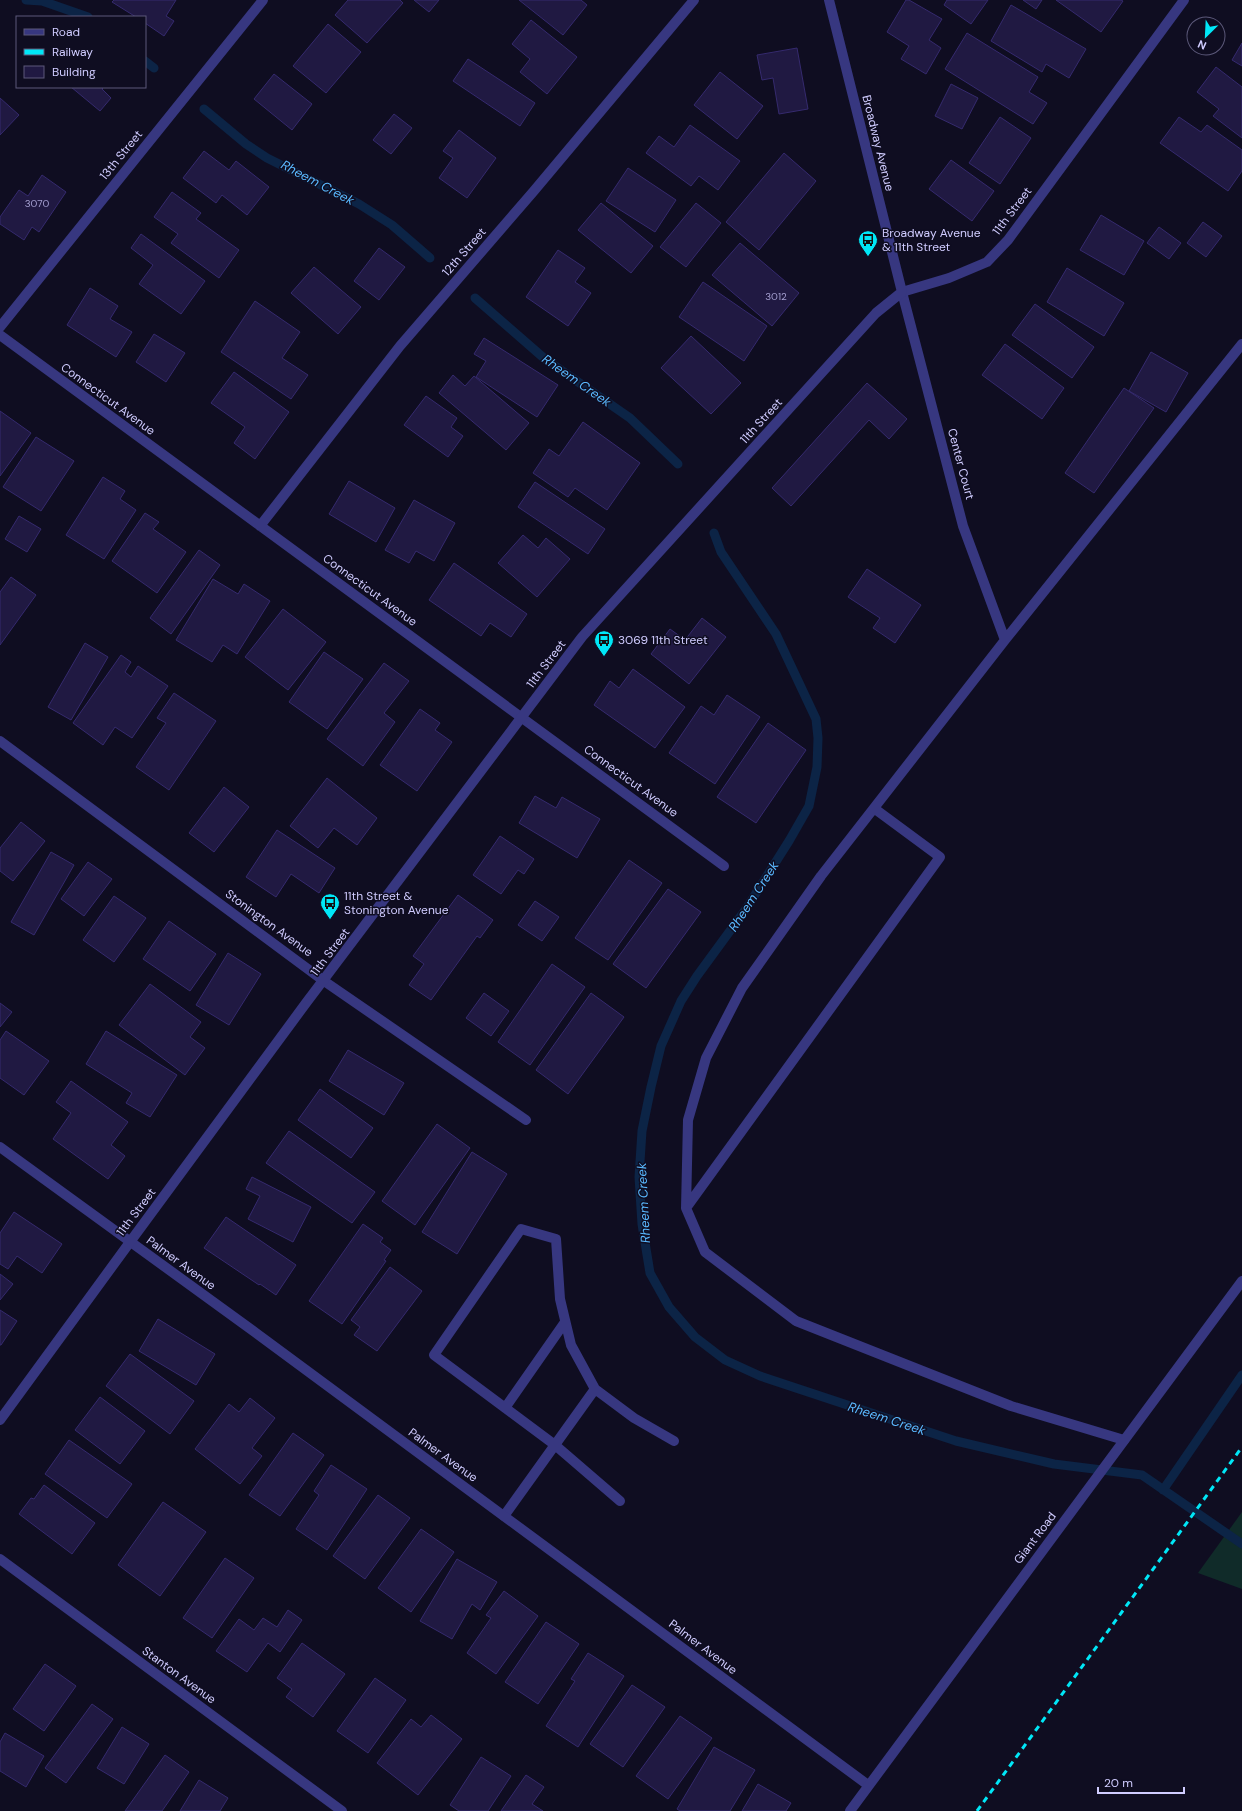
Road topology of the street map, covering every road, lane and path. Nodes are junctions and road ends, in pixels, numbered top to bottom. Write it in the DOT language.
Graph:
graph roads {
  1 [pos="263,0"];
  2 [pos="694,0"];
  3 [pos="829,0"];
  4 [pos="1184,0"];
  5 [pos="902,292"];
  6 [pos="0,327"];
  7 [pos="0,336"];
  8 [pos="1242,344"];
  9 [pos="260,526"];
  10 [pos="1005,640"];
  11 [pos="522,717"];
  12 [pos="0,741"];
  13 [pos="876,809"];
  14 [pos="724,866"];
  15 [pos="324,981"];
  16 [pos="526,1120"];
  17 [pos="0,1147"];
  18 [pos="686,1208"];
  19 [pos="130,1242"];
  20 [pos="1242,1281"];
  21 [pos="565,1322"];
  22 [pos="595,1389"];
  23 [pos="505,1408"];
  24 [pos="0,1420"];
  25 [pos="1124,1440"];
  26 [pos="674,1441"];
  27 [pos="555,1445"];
  28 [pos="620,1501"];
  29 [pos="504,1516"];
  30 [pos="0,1559"];
  31 [pos="868,1786"];
  32 [pos="342,1811"];
  33 [pos="850,1811"];
  1 -- 6 [label="street, 13th Street"];
  2 -- 9 [label="street, 12th Street"];
  3 -- 5 [label="street, Broadway Avenue"];
  4 -- 5 [label="street, 11th Street"];
  5 -- 10 [label="street, Center Court"];
  5 -- 11 [label="street, 11th Street"];
  7 -- 9 [label="street, Connecticut Avenue"];
  8 -- 10 [label="street"];
  9 -- 11 [label="street, Connecticut Avenue"];
  10 -- 13 [label="street"];
  11 -- 14 [label="street, Connecticut Avenue"];
  11 -- 15 [label="street, 11th Street"];
  12 -- 15 [label="street, Stonington Avenue"];
  13 -- 18 [label="street"];
  13 -- 18 [label="street"];
  15 -- 16 [label="street, Stonington Avenue"];
  15 -- 19 [label="street, 11th Street"];
  17 -- 19 [label="street, Palmer Avenue"];
  18 -- 25 [label="street"];
  19 -- 24 [label="street, 11th Street"];
  19 -- 29 [label="street, Palmer Avenue"];
  20 -- 25 [label="street, Giant Road"];
  21 -- 22 [label="street"];
  21 -- 23 [label="street"];
  21 -- 23 [label="street"];
  22 -- 26 [label="street"];
  22 -- 27 [label="street"];
  23 -- 27 [label="street"];
  25 -- 31 [label="street, Giant Road"];
  27 -- 28 [label="street"];
  27 -- 29 [label="street"];
  29 -- 31 [label="street, Palmer Avenue"];
  30 -- 32 [label="street, Stanton Avenue"];
  31 -- 33 [label="street, Giant Road"];
}
